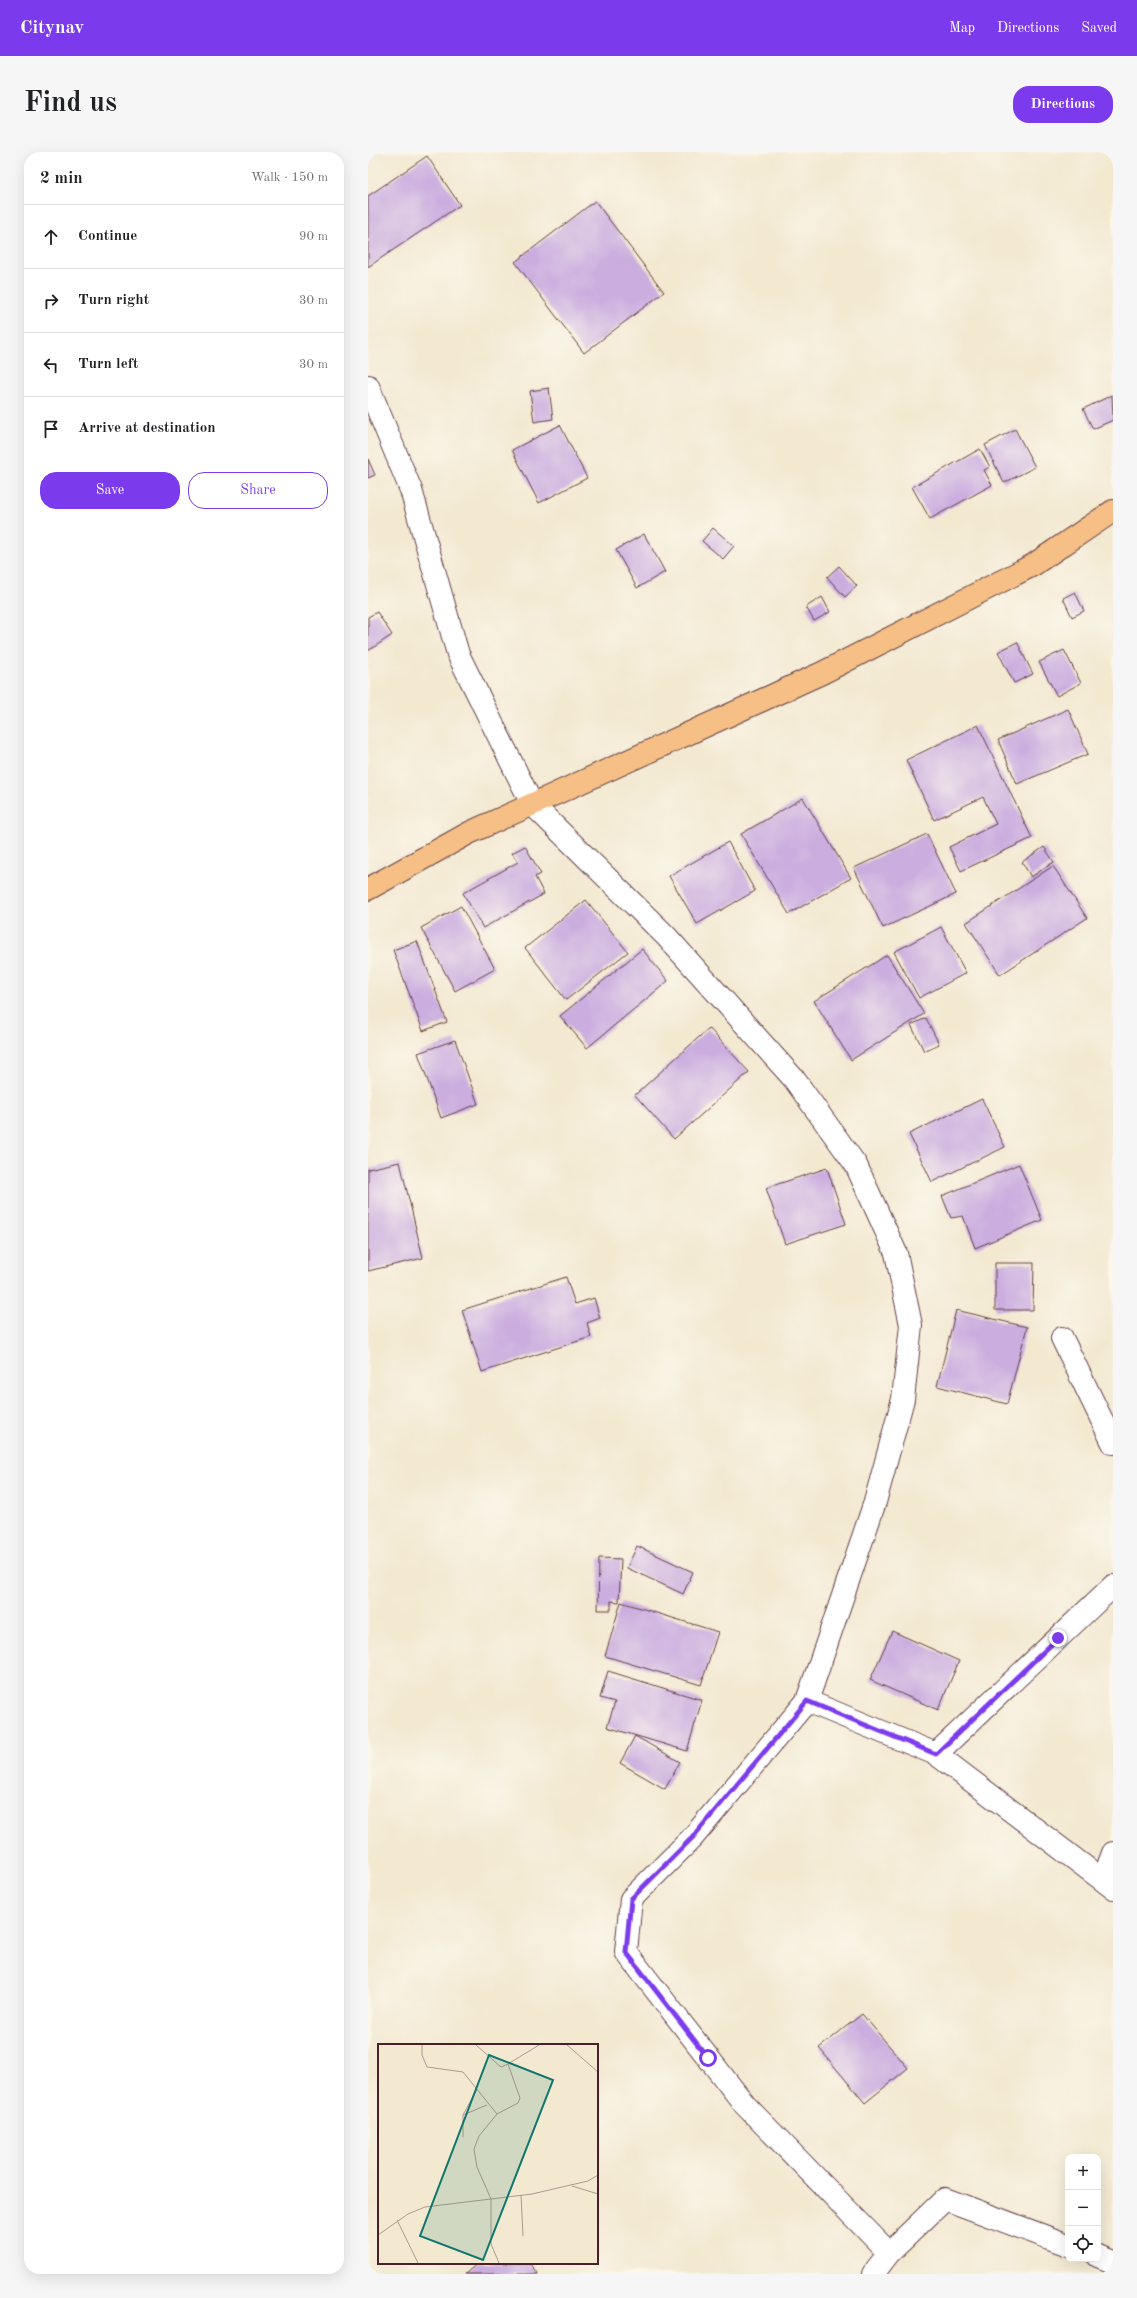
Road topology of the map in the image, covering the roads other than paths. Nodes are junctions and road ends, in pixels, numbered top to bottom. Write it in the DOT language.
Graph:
graph roads {
  1 [pos="368,386"];
  2 [pos="1113,511"];
  3 [pos="532,804"];
  4 [pos="368,889"];
  5 [pos="1062,1338"];
  6 [pos="1113,1443"];
  7 [pos="1113,1586"];
  8 [pos="807,1701"];
  9 [pos="936,1754"];
  10 [pos="1113,1853"];
  11 [pos="1108,1884"];
  12 [pos="1065,2244"];
  13 [pos="889,2253"];
  14 [pos="1101,2257"];
  15 [pos="1113,2262"];
  16 [pos="873,2274"];
  1 -- 3 [label="street"];
  2 -- 3 [label="main road"];
  3 -- 4 [label="main road"];
  3 -- 8 [label="street"];
  5 -- 6 [label="street"];
  7 -- 9 [label="street"];
  8 -- 9 [label="street"];
  8 -- 13 [label="street"];
  9 -- 11 [label="street"];
  10 -- 11 [label="street"];
  12 -- 13 [label="street"];
  13 -- 16 [label="street"];
  14 -- 15 [label="street"];
}
